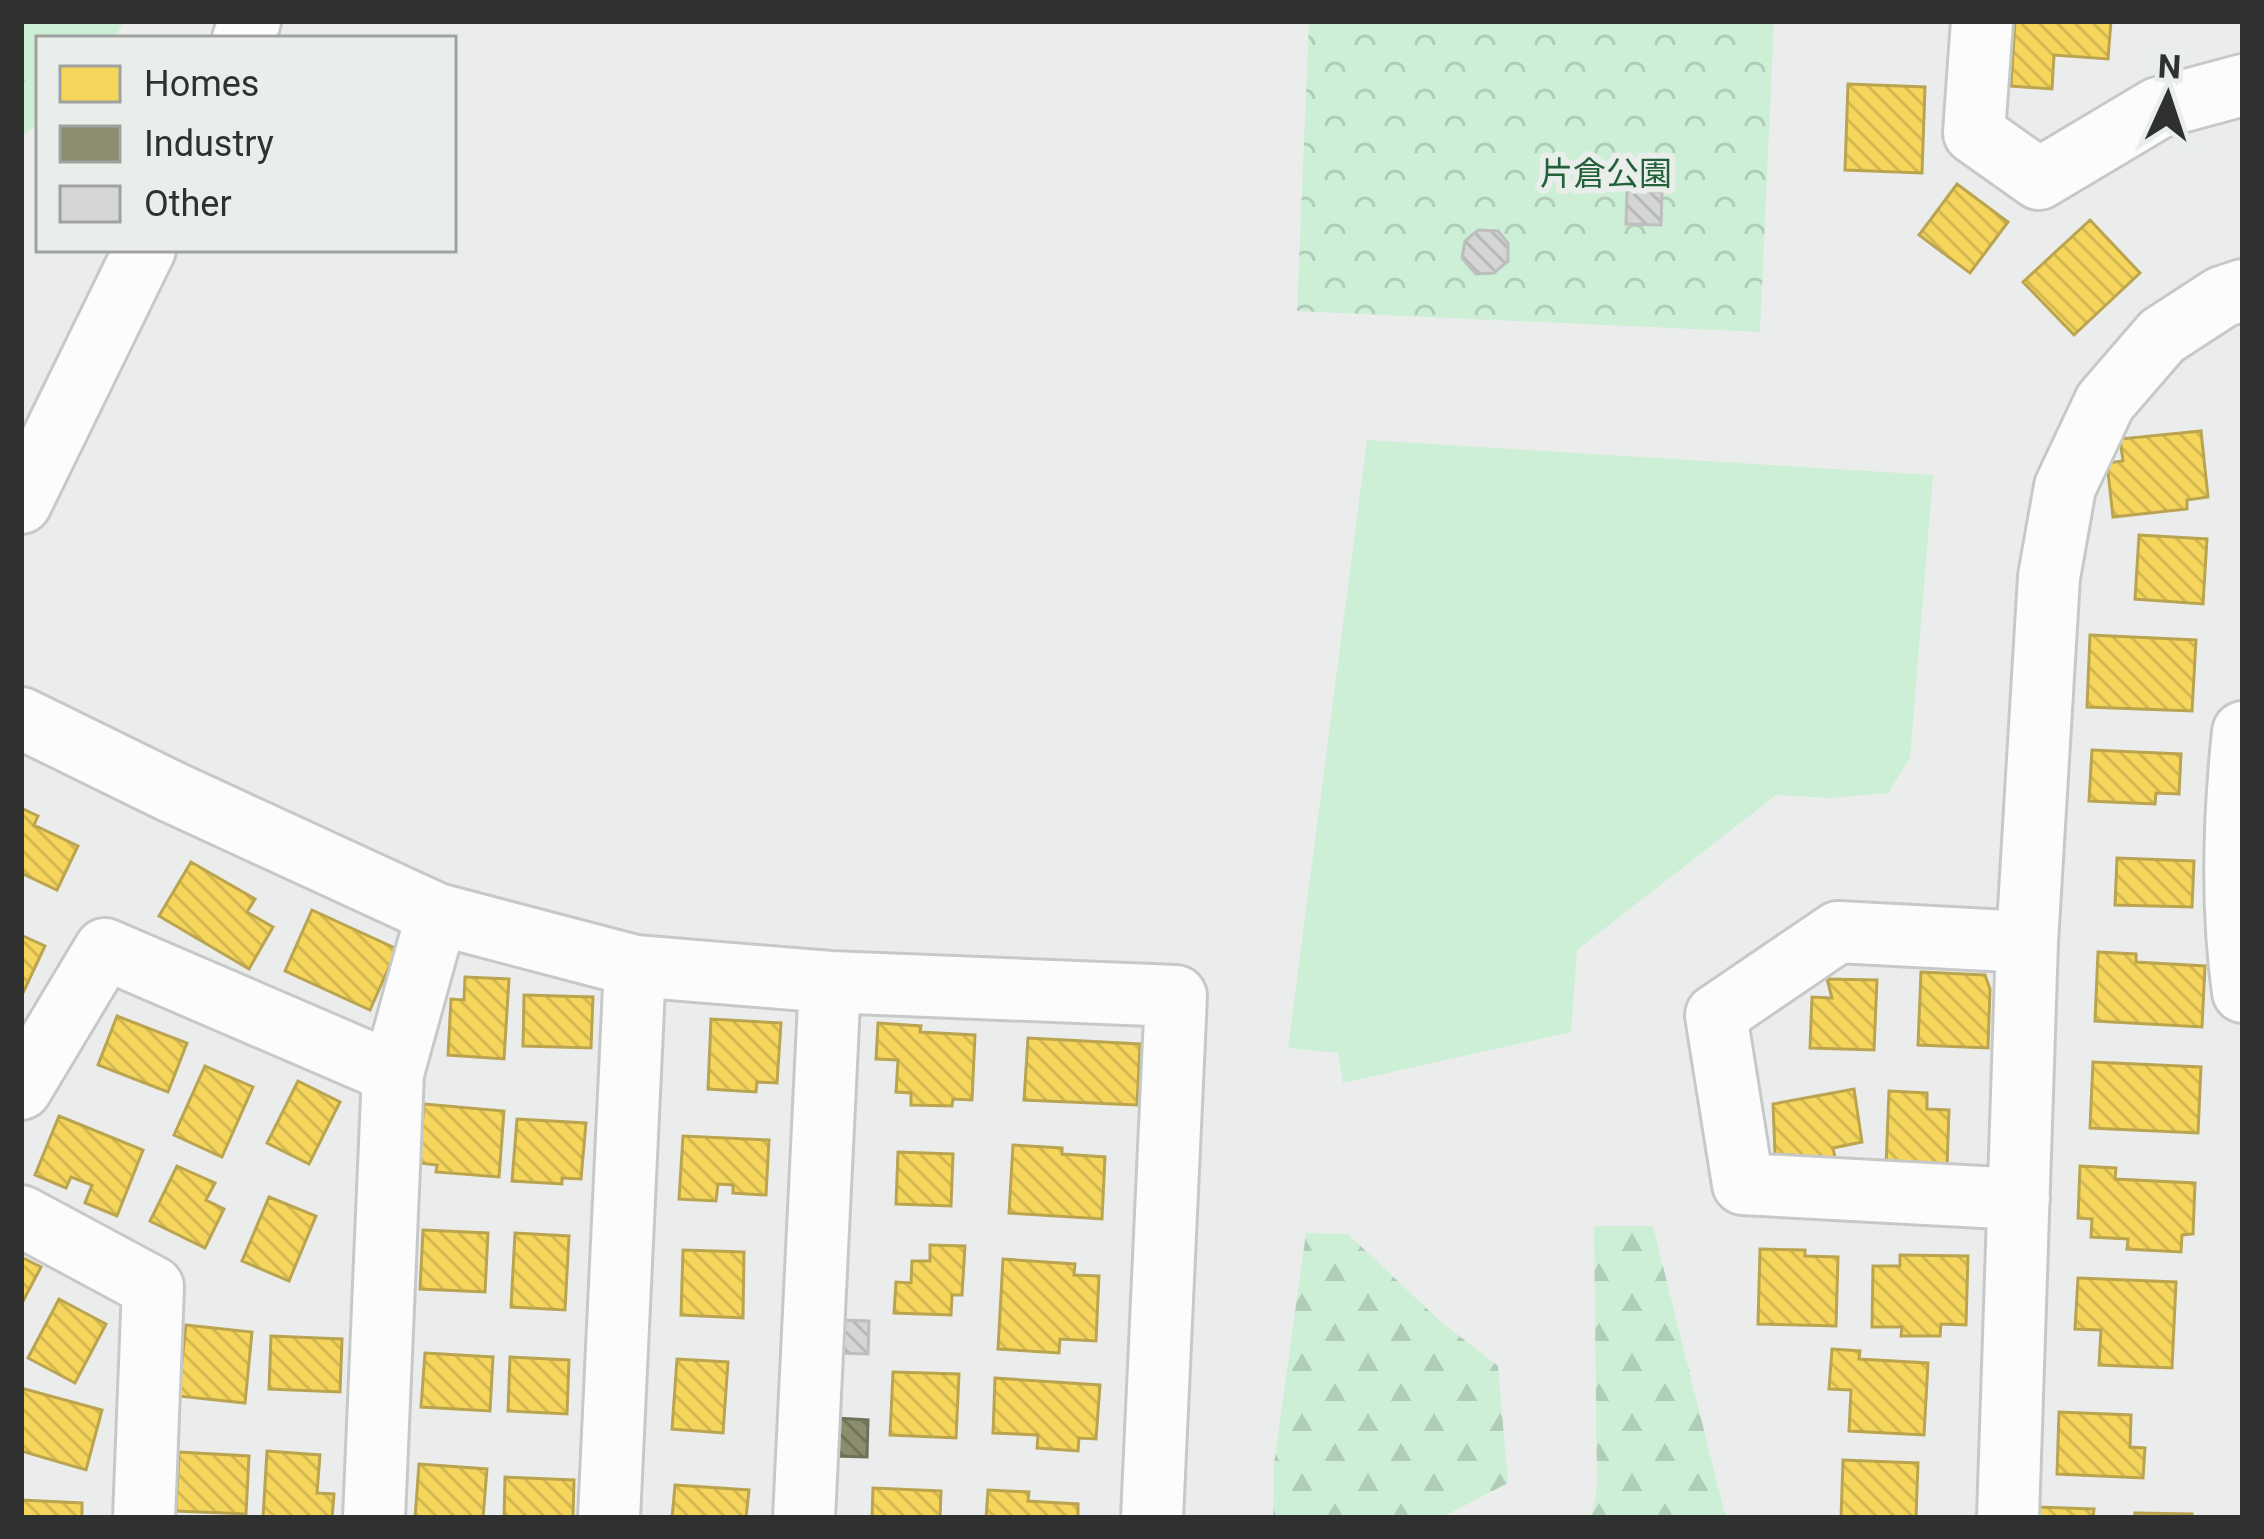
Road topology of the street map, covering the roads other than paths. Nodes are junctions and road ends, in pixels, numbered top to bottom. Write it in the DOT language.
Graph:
graph roads {
  1 [pos="1982,21"];
  2 [pos="2243,85"];
  3 [pos="144,252"];
  4 [pos="2243,290"];
  5 [pos="21,503"];
  6 [pos="21,718"];
  7 [pos="2243,732"];
  8 [pos="2240,800"];
  9 [pos="437,914"];
  10 [pos="2027,942"];
  11 [pos="635,966"];
  12 [pos="830,982"];
  13 [pos="2243,992"];
  14 [pos="394,1073"];
  15 [pos="21,1089"];
  16 [pos="2019,1199"];
  17 [pos="21,1216"];
  18 [pos="143,1518"];
  19 [pos="374,1518"];
  20 [pos="609,1518"];
  21 [pos="804,1518"];
  22 [pos="1152,1518"];
  23 [pos="2008,1518"];
  1 -- 2 [label="street"];
  3 -- 5 [label="street"];
  4 -- 10 [label="street"];
  6 -- 9 [label="street"];
  7 -- 8 [label="street"];
  8 -- 13 [label="street"];
  9 -- 11 [label="street"];
  9 -- 14 [label="street"];
  10 -- 16 [label="street"];
  10 -- 16 [label="street"];
  11 -- 12 [label="street"];
  11 -- 20 [label="street"];
  12 -- 21 [label="street"];
  12 -- 22 [label="street"];
  14 -- 15 [label="street"];
  14 -- 19 [label="street"];
  16 -- 23 [label="street"];
  17 -- 18 [label="street"];
}
